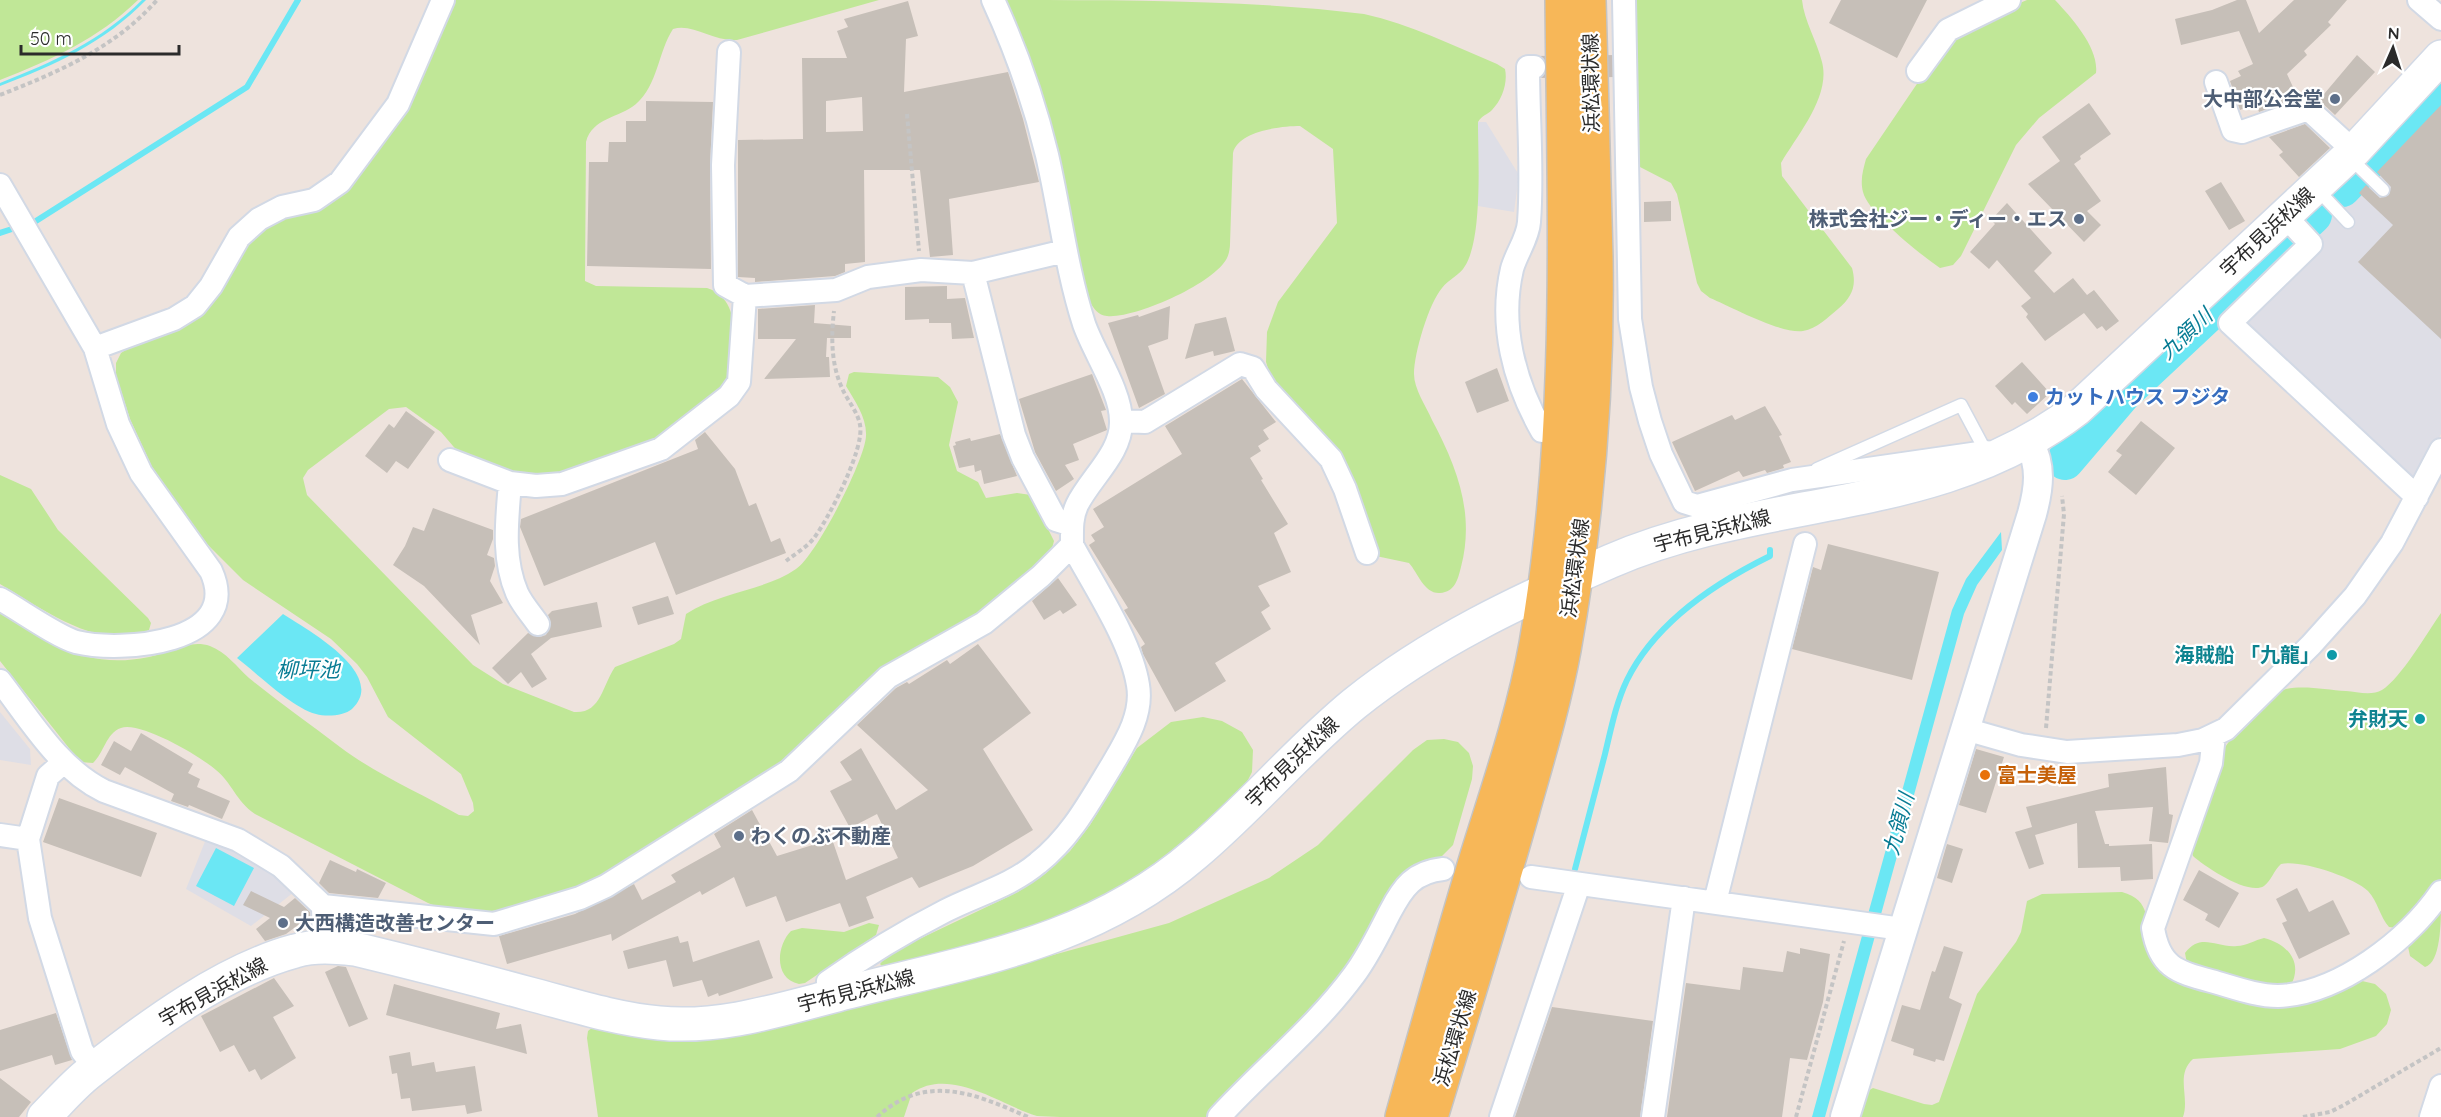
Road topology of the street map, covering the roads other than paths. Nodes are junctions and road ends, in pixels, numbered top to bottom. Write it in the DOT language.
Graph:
graph roads {
  1 [pos="443,0"];
  2 [pos="993,0"];
  3 [pos="1562,0"];
  4 [pos="1589,0"];
  5 [pos="1624,0"];
  6 [pos="2009,0"];
  7 [pos="2419,0"];
  8 [pos="2441,19"];
  9 [pos="729,52"];
  10 [pos="2441,57"];
  11 [pos="1534,67"];
  12 [pos="1918,71"];
  13 [pos="2216,82"];
  14 [pos="2357,162"];
  15 [pos="0,185"];
  16 [pos="2315,187"];
  17 [pos="2383,190"];
  18 [pos="2348,222"];
  19 [pos="1529,225"];
  20 [pos="1580,226"];
  21 [pos="2295,226"];
  22 [pos="1630,227"];
  23 [pos="1065,252"];
  24 [pos="973,273"];
  25 [pos="745,296"];
  26 [pos="95,348"];
  27 [pos="1122,421"];
  28 [pos="1542,431"];
  29 [pos="2029,442"];
  30 [pos="2441,450"];
  31 [pos="1987,455"];
  32 [pos="450,460"];
  33 [pos="1792,480"];
  34 [pos="510,483"];
  35 [pos="2416,496"];
  36 [pos="1072,535"];
  37 [pos="1804,544"];
  38 [pos="1367,553"];
  39 [pos="1576,577"];
  40 [pos="1544,592"];
  41 [pos="0,599"];
  42 [pos="538,624"];
  43 [pos="0,681"];
  44 [pos="1965,729"];
  45 [pos="2214,735"];
  46 [pos="64,762"];
  47 [pos="0,836"];
  48 [pos="28,839"];
  49 [pos="1443,869"];
  50 [pos="1531,877"];
  51 [pos="1579,884"];
  52 [pos="2441,892"];
  53 [pos="1683,898"];
  54 [pos="1715,902"];
  55 [pos="323,906"];
  56 [pos="1873,924"];
  57 [pos="324,947"];
  58 [pos="832,997"];
  59 [pos="94,1068"];
  60 [pos="2441,1086"];
  61 [pos="44,1117"];
  62 [pos="1219,1117"];
  63 [pos="1402,1117"];
  64 [pos="1431,1117"];
  65 [pos="1501,1117"];
  66 [pos="1653,1117"];
  67 [pos="1845,1117"];
  68 [pos="2431,1117"];
  1 -- 26 [label="street"];
  2 -- 23 [label="street"];
  3 -- 20 [label="main road, 浜松環状線"];
  4 -- 20 [label="main road, 浜松環状線"];
  5 -- 22 [label="street"];
  6 -- 12 [label="street"];
  7 -- 8 [label="street"];
  9 -- 25 [label="street"];
  10 -- 14 [label="main road, 宇布見浜松線"];
  11 -- 19 [label="street"];
  13 -- 14 [label="street"];
  14 -- 16 [label="main road, 宇布見浜松線"];
  14 -- 17 [label="lane"];
  15 -- 26 [label="street"];
  16 -- 18 [label="lane"];
  16 -- 21 [label="main road, 宇布見浜松線"];
  19 -- 20 [label="street"];
  19 -- 28 [label="street"];
  20 -- 22 [label="street"];
  20 -- 39 [label="main road, 浜松環状線"];
  20 -- 40 [label="main road, 浜松環状線"];
  21 -- 29 [label="main road, 宇布見浜松線"];
  21 -- 35 [label="street"];
  22 -- 33 [label="street"];
  23 -- 24 [label="street"];
  23 -- 27 [label="street"];
  24 -- 25 [label="street"];
  24 -- 36 [label="street"];
  25 -- 34 [label="street"];
  26 -- 41 [label="street"];
  27 -- 36 [label="street"];
  27 -- 38 [label="street"];
  29 -- 31 [label="main road, 宇布見浜松線"];
  29 -- 44 [label="street"];
  30 -- 35 [label="street"];
  31 -- 33 [label="street"];
  31 -- 33 [label="lane"];
  31 -- 39 [label="main road, 宇布見浜松線"];
  32 -- 34 [label="street"];
  34 -- 42 [label="street"];
  35 -- 45 [label="street"];
  36 -- 55 [label="street"];
  36 -- 58 [label="street"];
  37 -- 54 [label="street"];
  39 -- 40 [label="main road, 宇布見浜松線"];
  39 -- 64 [label="main road, 浜松環状線"];
  40 -- 58 [label="main road, 宇布見浜松線"];
  40 -- 63 [label="main road, 浜松環状線"];
  43 -- 46 [label="street"];
  44 -- 45 [label="street"];
  44 -- 56 [label="street"];
  45 -- 52 [label="street"];
  46 -- 48 [label="street"];
  46 -- 55 [label="street"];
  47 -- 48 [label="street"];
  48 -- 59 [label="street"];
  49 -- 62 [label="street"];
  50 -- 51 [label="street"];
  51 -- 53 [label="street"];
  51 -- 65 [label="street"];
  53 -- 54 [label="street"];
  53 -- 66 [label="street"];
  54 -- 56 [label="street"];
  55 -- 57 [label="street"];
  56 -- 67 [label="street"];
  57 -- 58 [label="main road, 宇布見浜松線"];
  57 -- 59 [label="main road, 宇布見浜松線"];
  59 -- 61 [label="main road, 宇布見浜松線"];
  60 -- 68 [label="street"];
}
